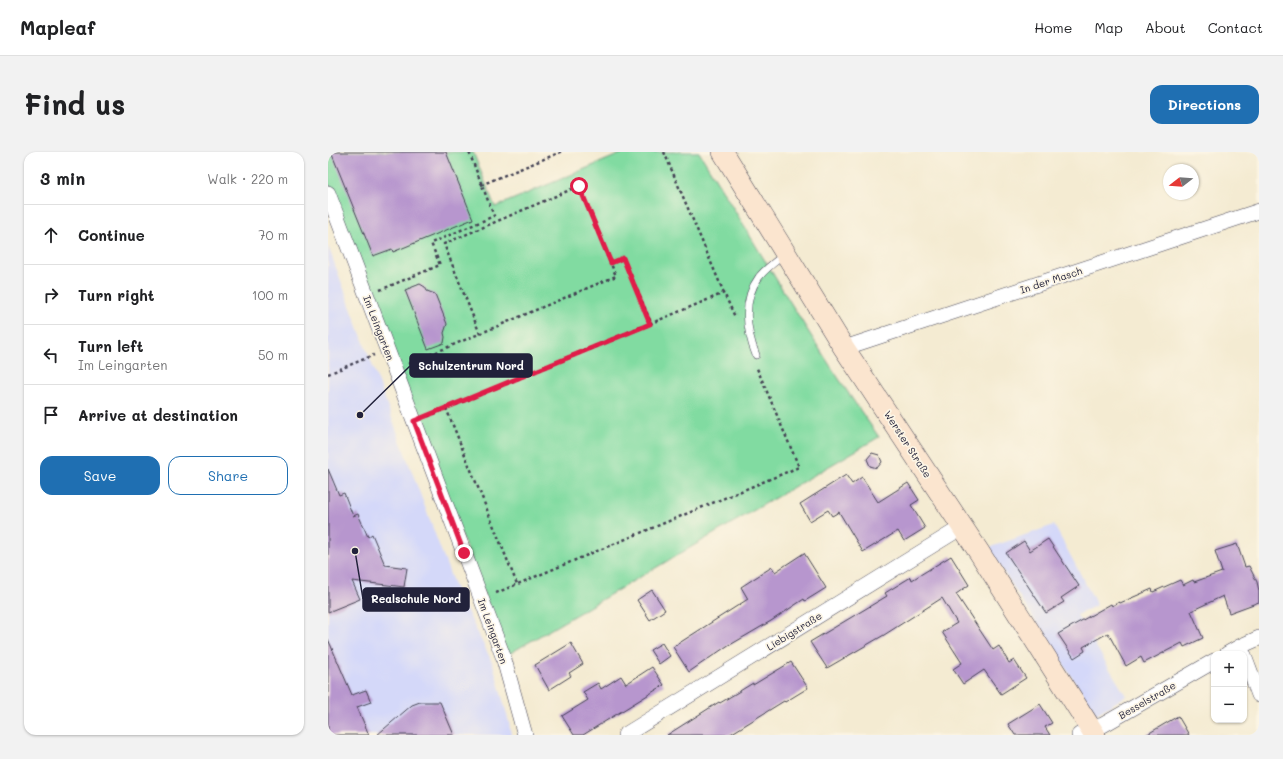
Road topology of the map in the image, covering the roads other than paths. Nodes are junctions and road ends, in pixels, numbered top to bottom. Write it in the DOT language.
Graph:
graph roads {
  1 [pos="723,152"];
  2 [pos="328,193"];
  3 [pos="1259,211"];
  4 [pos="785,254"];
  5 [pos="844,348"];
  6 [pos="756,355"];
  7 [pos="962,527"];
  8 [pos="1259,638"];
  9 [pos="1244,651"];
  10 [pos="1247,663"];
  11 [pos="1211,664"];
  12 [pos="1259,695"];
  13 [pos="1088,733"];
  14 [pos="525,735"];
  15 [pos="625,735"];
  1 -- 4 [label="main road, Werster Straße"];
  2 -- 14 [label="street, Im Leingarten"];
  3 -- 5 [label="street, In der Masch"];
  4 -- 5 [label="main road, Werster Straße"];
  4 -- 6 [label="lane"];
  5 -- 7 [label="main road, Werster Straße"];
  7 -- 13 [label="main road, Werster Straße"];
  7 -- 15 [label="street, Liebigstraße"];
  8 -- 9 [label="street"];
  10 -- 12 [label="street"];
  11 -- 13 [label="street, Besselstraße"];
}
